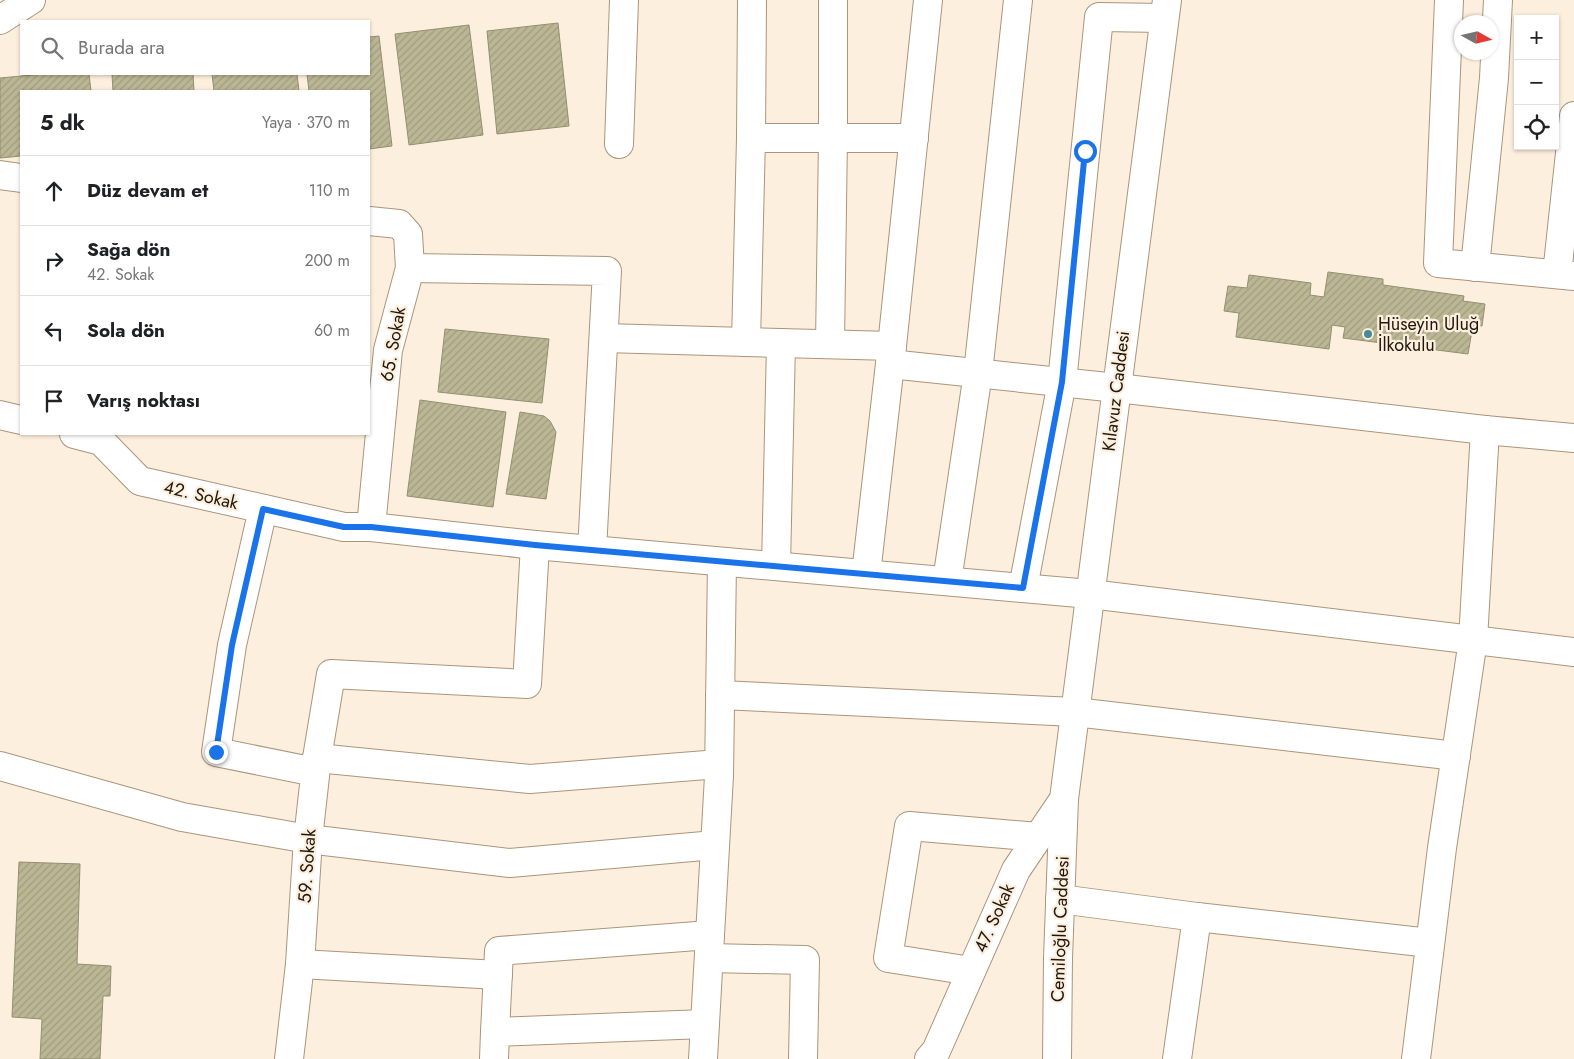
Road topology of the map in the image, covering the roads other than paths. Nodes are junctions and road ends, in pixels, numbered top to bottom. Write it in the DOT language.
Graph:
graph roads {
  1 [pos="30,0"];
  2 [pos="624,0"];
  3 [pos="752,0"];
  4 [pos="833,0"];
  5 [pos="928,0"];
  6 [pos="1018,0"];
  7 [pos="1449,0"];
  8 [pos="1498,0"];
  9 [pos="1165,9"];
  10 [pos="0,20"];
  11 [pos="1574,116"];
  12 [pos="751,138"];
  13 [pos="833,138"];
  14 [pos="914,138"];
  15 [pos="619,144"];
  16 [pos="0,174"];
  17 [pos="20,178"];
  18 [pos="370,221"];
  19 [pos="1476,267"];
  20 [pos="410,268"];
  21 [pos="1565,275"];
  22 [pos="604,338"];
  23 [pos="746,342"];
  24 [pos="781,343"];
  25 [pos="830,344"];
  26 [pos="379,353"];
  27 [pos="891,355"];
  28 [pos="978,373"];
  29 [pos="1062,382"];
  30 [pos="1117,388"];
  31 [pos="0,415"];
  32 [pos="20,420"];
  33 [pos="1485,430"];
  34 [pos="86,435"];
  35 [pos="111,437"];
  36 [pos="1574,438"];
  37 [pos="263,509"];
  38 [pos="371,527"];
  39 [pos="535,545"];
  40 [pos="592,550"];
  41 [pos="722,562"];
  42 [pos="776,566"];
  43 [pos="866,574"];
  44 [pos="946,581"];
  45 [pos="1023,588"];
  46 [pos="1090,594"];
  47 [pos="1474,640"];
  48 [pos="1574,652"];
  49 [pos="720,695"];
  50 [pos="1075,712"];
  51 [pos="1456,756"];
  52 [pos="719,764"];
  53 [pos="316,765"];
  54 [pos="0,766"];
  55 [pos="1065,790"];
  56 [pos="1038,837"];
  57 [pos="308,839"];
  58 [pos="716,845"];
  59 [pos="1060,899"];
  60 [pos="1197,916"];
  61 [pos="1430,943"];
  62 [pos="710,947"];
  63 [pos="300,964"];
  64 [pos="971,971"];
  65 [pos="498,975"];
  66 [pos="705,1024"];
  67 [pos="495,1032"];
  68 [pos="297,1058"];
  69 [pos="494,1059"];
  70 [pos="703,1059"];
  71 [pos="803,1059"];
  72 [pos="929,1059"];
  73 [pos="1057,1059"];
  74 [pos="1177,1059"];
  75 [pos="1416,1059"];
  1 -- 10 [label="main road"];
  2 -- 15 [label="main road"];
  3 -- 12 [label="main road"];
  4 -- 13 [label="main road"];
  5 -- 14 [label="main road"];
  6 -- 28 [label="main road"];
  7 -- 19 [label="main road"];
  8 -- 19 [label="main road"];
  9 -- 29 [label="main road"];
  9 -- 30 [label="main road, Kılavuz Caddesi"];
  11 -- 21 [label="main road"];
  12 -- 13 [label="main road"];
  12 -- 23 [label="main road"];
  13 -- 14 [label="main road"];
  13 -- 25 [label="main road"];
  14 -- 27 [label="main road"];
  16 -- 17 [label="main road"];
  18 -- 20 [label="main road, 65. Sokak"];
  19 -- 21 [label="main road"];
  20 -- 22 [label="main road"];
  20 -- 26 [label="main road, 65. Sokak"];
  22 -- 23 [label="main road"];
  22 -- 40 [label="main road"];
  23 -- 24 [label="main road"];
  24 -- 25 [label="main road"];
  24 -- 42 [label="main road"];
  25 -- 27 [label="main road"];
  26 -- 38 [label="main road, 65. Sokak"];
  27 -- 28 [label="main road"];
  27 -- 43 [label="main road"];
  28 -- 29 [label="main road"];
  28 -- 44 [label="main road"];
  29 -- 30 [label="main road"];
  29 -- 45 [label="main road"];
  30 -- 33 [label="main road"];
  30 -- 46 [label="main road, Kılavuz Caddesi"];
  31 -- 32 [label="main road"];
  33 -- 36 [label="main road"];
  33 -- 47 [label="main road"];
  34 -- 35 [label="main road, 42. Sokak"];
  35 -- 37 [label="main road, 42. Sokak"];
  37 -- 38 [label="main road, 42. Sokak"];
  37 -- 53 [label="main road"];
  38 -- 39 [label="main road, 42. Sokak"];
  39 -- 40 [label="main road, 42. Sokak"];
  39 -- 53 [label="main road, 59. Sokak"];
  40 -- 41 [label="main road, 42. Sokak"];
  41 -- 42 [label="main road, 42. Sokak"];
  41 -- 49 [label="main road"];
  42 -- 43 [label="main road, 42. Sokak"];
  43 -- 44 [label="main road, 42. Sokak"];
  44 -- 45 [label="main road, 42. Sokak"];
  45 -- 46 [label="main road, 42. Sokak"];
  46 -- 47 [label="main road, 42. Sokak"];
  46 -- 50 [label="main road, Kılavuz Caddesi"];
  47 -- 48 [label="main road, 42. Sokak"];
  47 -- 51 [label="main road"];
  49 -- 50 [label="main road"];
  49 -- 52 [label="main road"];
  50 -- 51 [label="main road"];
  50 -- 55 [label="main road, Kılavuz Caddesi"];
  51 -- 61 [label="main road"];
  52 -- 53 [label="main road"];
  52 -- 58 [label="main road"];
  53 -- 57 [label="main road, 59. Sokak"];
  54 -- 57 [label="main road"];
  55 -- 56 [label="main road, 47. Sokak"];
  55 -- 59 [label="main road, Cemiloğlu Caddesi"];
  56 -- 64 [label="main road, 47. Sokak"];
  56 -- 64 [label="main road"];
  57 -- 58 [label="main road"];
  57 -- 63 [label="main road, 59. Sokak"];
  58 -- 62 [label="main road"];
  59 -- 60 [label="main road"];
  59 -- 73 [label="main road, Cemiloğlu Caddesi"];
  60 -- 61 [label="main road"];
  60 -- 74 [label="main road"];
  61 -- 75 [label="main road"];
  62 -- 65 [label="main road"];
  62 -- 66 [label="main road"];
  62 -- 71 [label="main road"];
  63 -- 65 [label="main road"];
  63 -- 68 [label="main road, 59. Sokak"];
  64 -- 72 [label="main road, 47. Sokak"];
  65 -- 67 [label="main road"];
  66 -- 67 [label="main road"];
  66 -- 70 [label="main road"];
  67 -- 69 [label="main road"];
}
